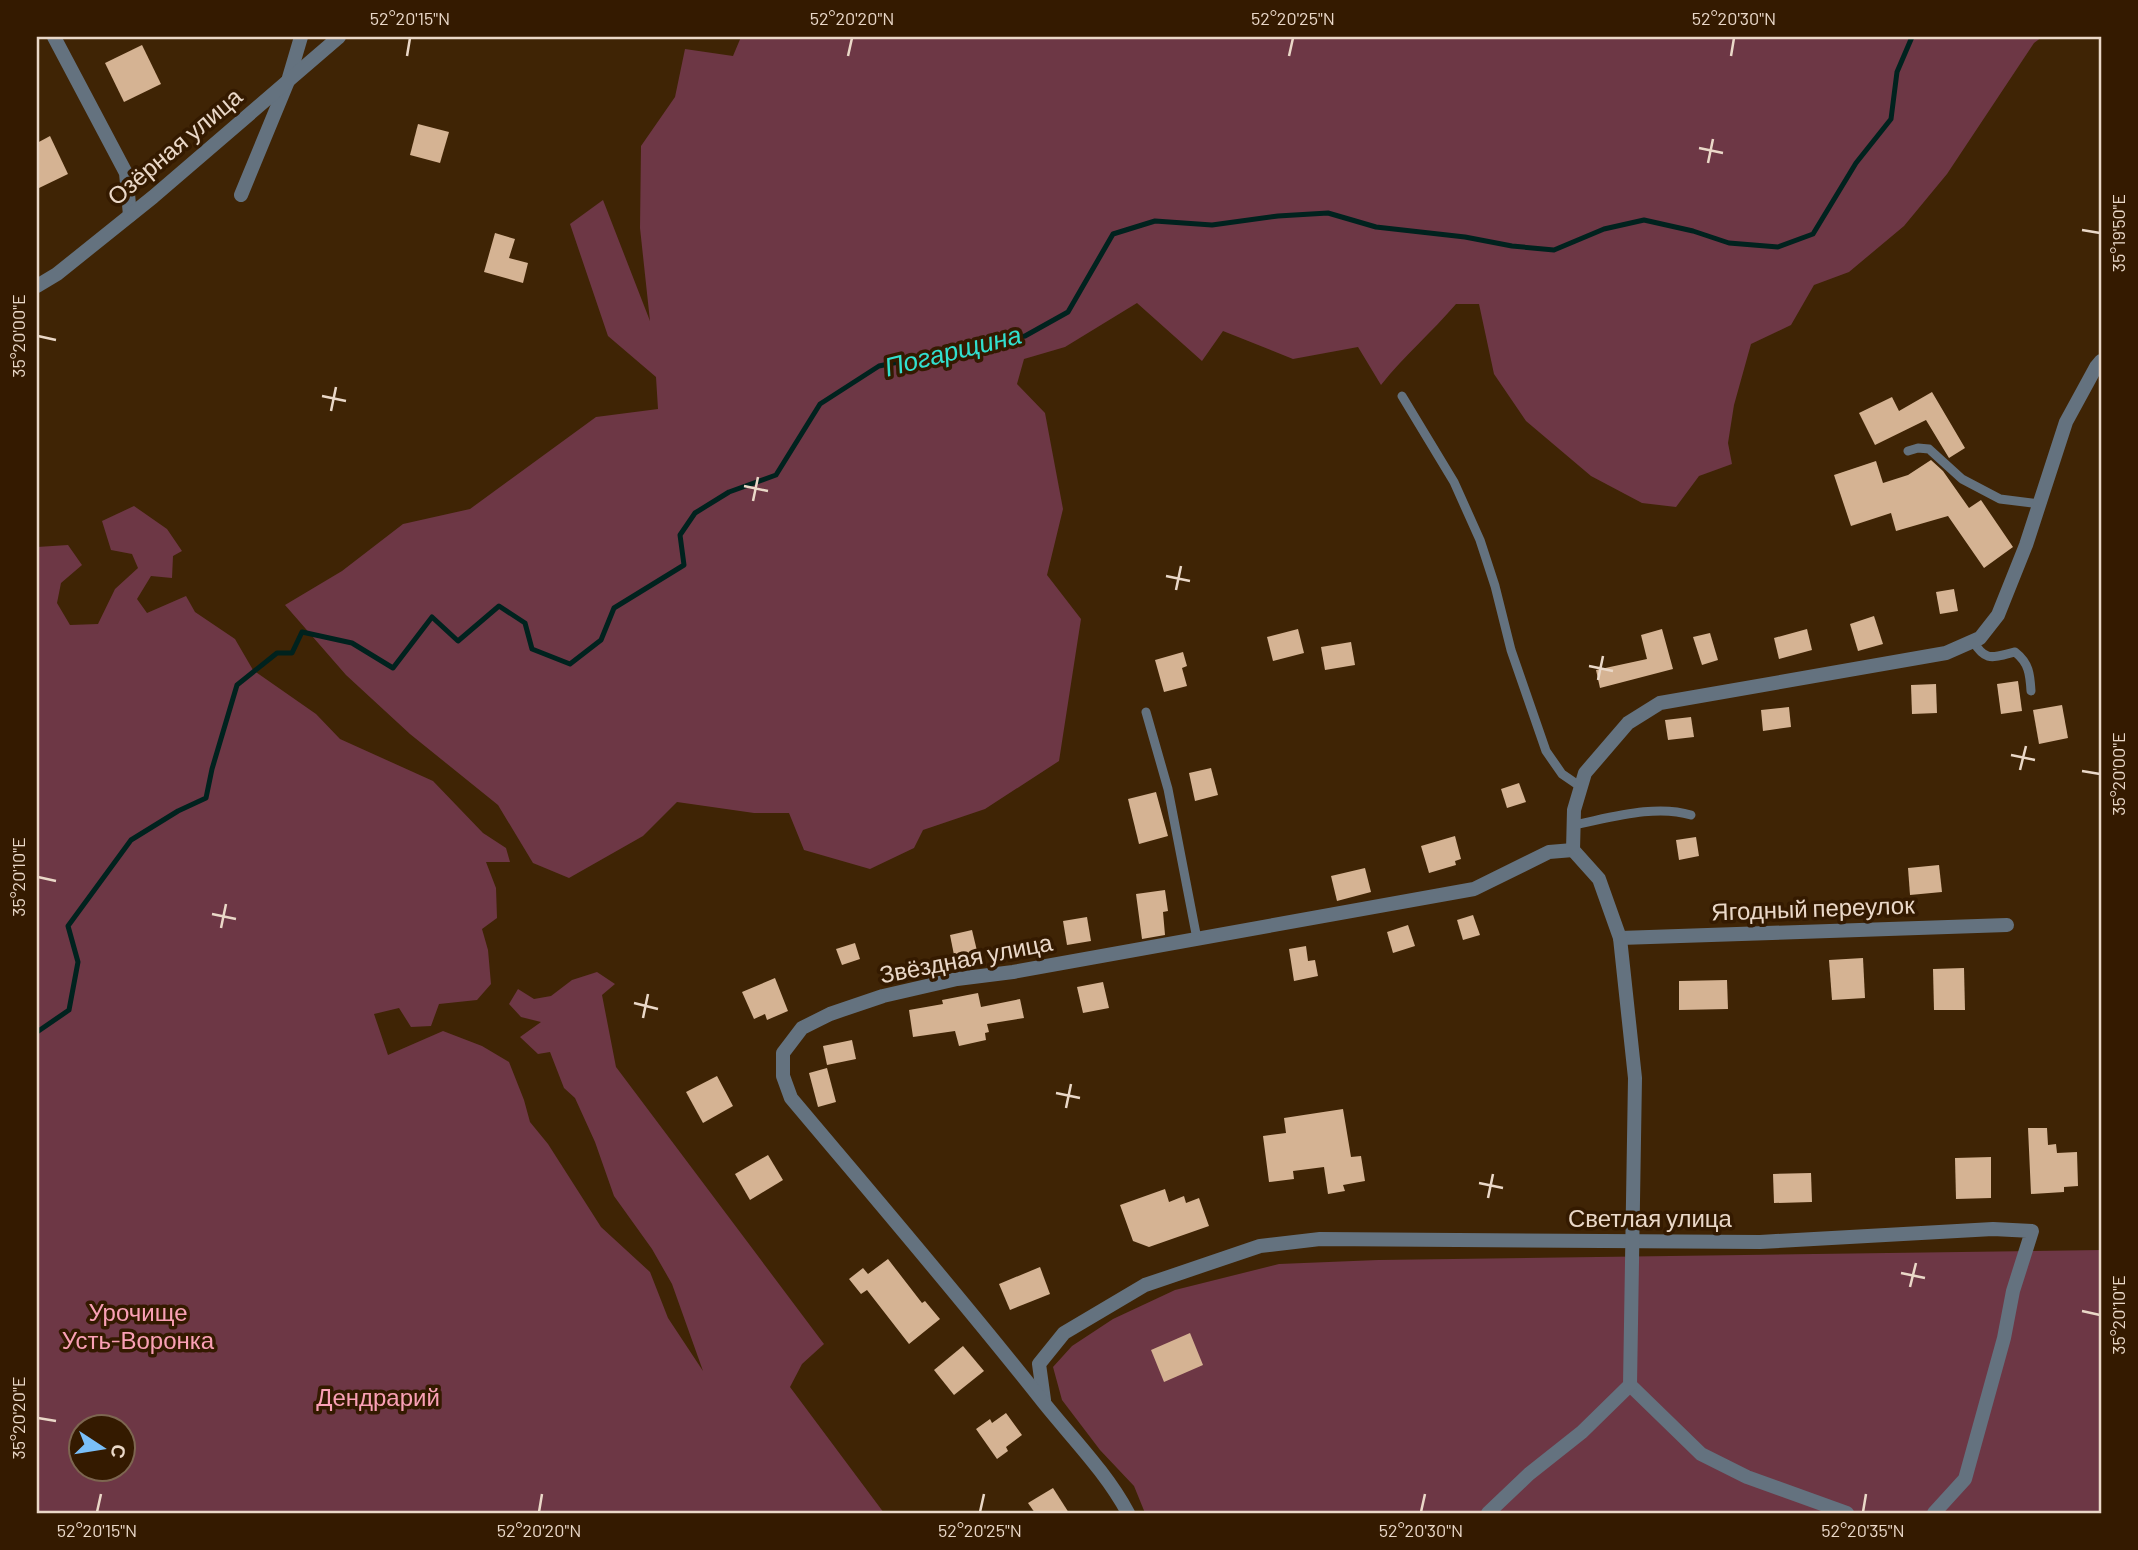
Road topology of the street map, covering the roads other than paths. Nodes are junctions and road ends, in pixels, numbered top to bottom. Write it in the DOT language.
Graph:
graph roads {
  1 [pos="54,37"];
  2 [pos="301,37"];
  3 [pos="339,37"];
  4 [pos="288,81"];
  5 [pos="241,195"];
  6 [pos="130,215"];
  7 [pos="37,286"];
  8 [pos="2101,361"];
  9 [pos="1402,396"];
  10 [pos="1908,451"];
  11 [pos="2040,504"];
  12 [pos="1973,641"];
  13 [pos="2031,691"];
  14 [pos="1146,712"];
  15 [pos="1581,787"];
  16 [pos="1691,815"];
  17 [pos="1573,825"];
  18 [pos="1573,850"];
  19 [pos="2007,925"];
  20 [pos="1620,937"];
  21 [pos="1197,939"];
  22 [pos="1632,1241"];
  23 [pos="1630,1385"];
  24 [pos="1044,1403"];
  25 [pos="1128,1513"];
  26 [pos="1488,1513"];
  27 [pos="1847,1513"];
  28 [pos="1934,1513"];
  1 -- 6 [label="street"];
  2 -- 4 [label="street"];
  3 -- 4 [label="street, Озёрная улица"];
  4 -- 5 [label="street"];
  4 -- 6 [label="street, Озёрная улица"];
  6 -- 7 [label="street, Озёрная улица"];
  8 -- 11 [label="street"];
  9 -- 15 [label="lane"];
  10 -- 11 [label="lane"];
  11 -- 12 [label="street"];
  12 -- 13 [label="lane"];
  12 -- 15 [label="street"];
  14 -- 21 [label="lane"];
  15 -- 17 [label="street"];
  16 -- 17 [label="lane"];
  17 -- 18 [label="street"];
  18 -- 20 [label="street"];
  18 -- 21 [label="street, Звёздная улица"];
  19 -- 20 [label="street, Ягодный переулок"];
  20 -- 22 [label="street"];
  21 -- 24 [label="street, Звёздная улица"];
  22 -- 23 [label="street"];
  22 -- 24 [label="street, Светлая улица"];
  22 -- 28 [label="street, Светлая улица"];
  23 -- 26 [label="street"];
  23 -- 27 [label="street"];
  24 -- 25 [label="street, Звёздная улица"];
}
